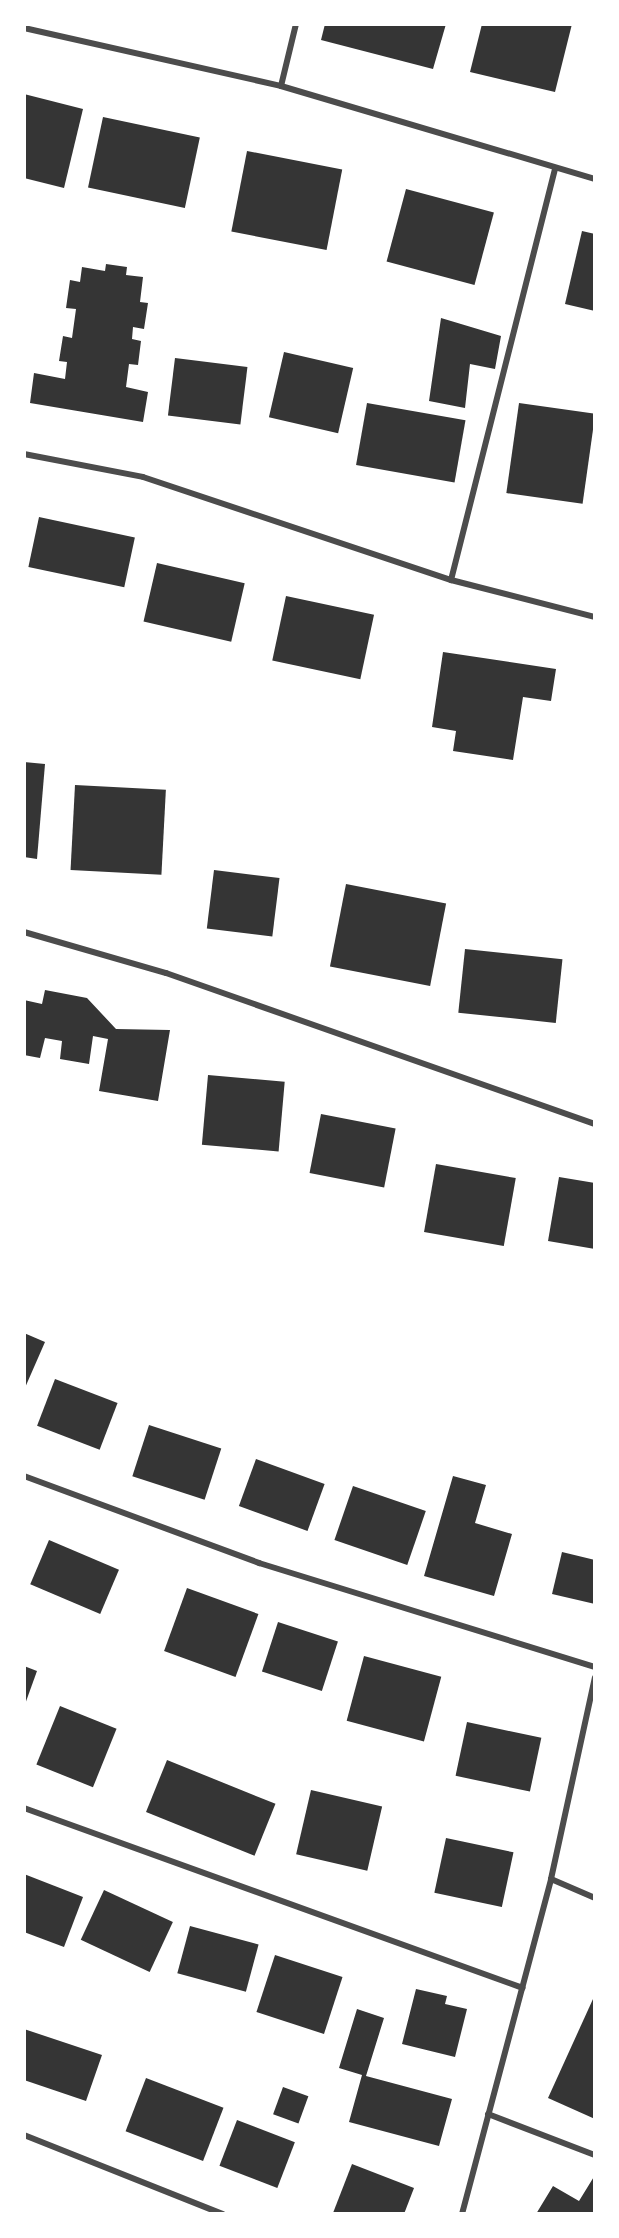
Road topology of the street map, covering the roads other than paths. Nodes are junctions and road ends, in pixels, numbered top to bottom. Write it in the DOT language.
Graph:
graph roads {
  1 [pos="296,24"];
  2 [pos="24,28"];
  3 [pos="281,86"];
  4 [pos="555,169"];
  5 [pos="595,179"];
  6 [pos="24,454"];
  7 [pos="451,579"];
  8 [pos="595,617"];
  9 [pos="24,932"];
  10 [pos="595,1124"];
  11 [pos="24,1476"];
  12 [pos="595,1666"];
  13 [pos="595,1678"];
  14 [pos="24,1808"];
  15 [pos="551,1880"];
  16 [pos="595,1898"];
  17 [pos="523,1988"];
  18 [pos="488,2114"];
  19 [pos="24,2135"];
  20 [pos="595,2155"];
  21 [pos="223,2214"];
  22 [pos="462,2214"];
  1 -- 3 [label="street"];
  2 -- 3 [label="street"];
  3 -- 4 [label="street"];
  4 -- 5 [label="street"];
  4 -- 7 [label="street"];
  6 -- 7 [label="street"];
  7 -- 8 [label="street"];
  9 -- 10 [label="street"];
  11 -- 12 [label="street"];
  13 -- 15 [label="street"];
  14 -- 17 [label="street"];
  15 -- 16 [label="street"];
  15 -- 17 [label="street"];
  17 -- 18 [label="street"];
  18 -- 20 [label="street"];
  18 -- 22 [label="street"];
  19 -- 21 [label="street"];
}
